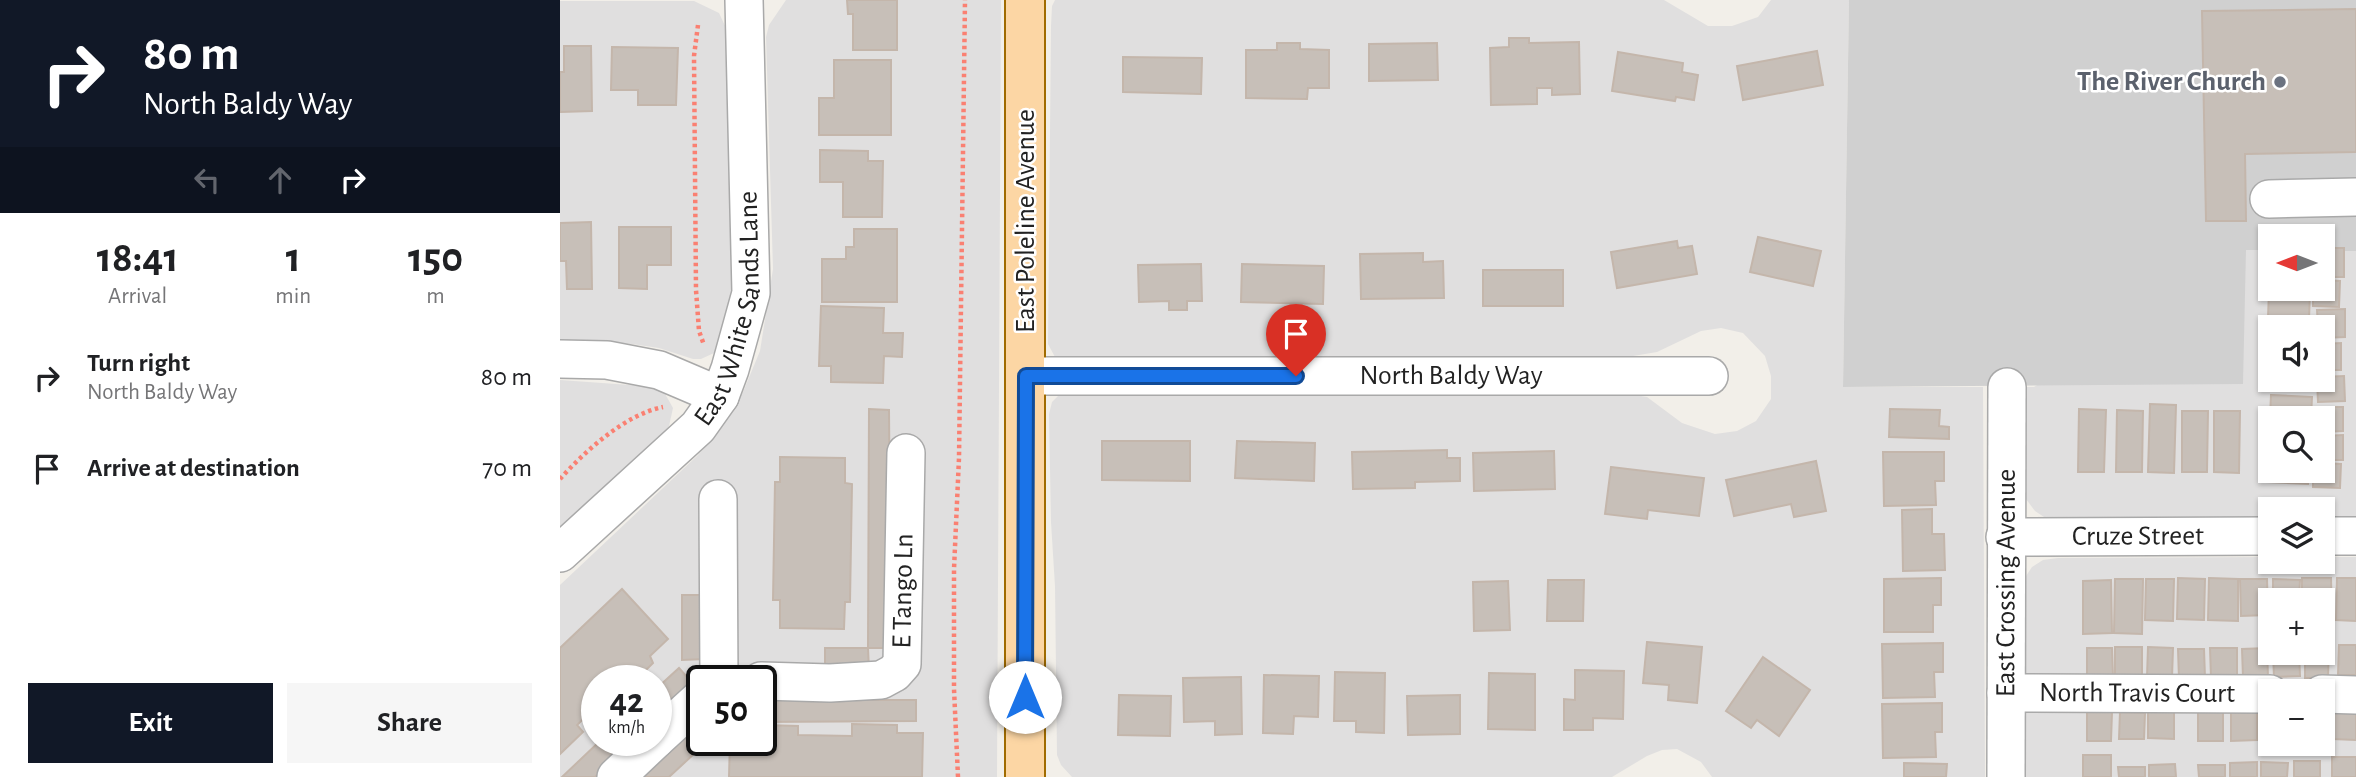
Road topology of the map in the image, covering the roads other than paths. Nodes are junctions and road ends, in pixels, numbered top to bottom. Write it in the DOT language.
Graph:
graph roads {
  1 [pos="744,0"];
  2 [pos="1025,0"];
  3 [pos="2356,197"];
  4 [pos="2269,199"];
  5 [pos="560,359"];
  6 [pos="1026,376"];
  7 [pos="1709,376"];
  8 [pos="2007,387"];
  9 [pos="720,396"];
  10 [pos="906,453"];
  11 [pos="719,499"];
  12 [pos="2258,536"];
  13 [pos="2335,536"];
  14 [pos="2356,536"];
  15 [pos="2005,537"];
  16 [pos="560,553"];
  17 [pos="719,665"];
  18 [pos="777,681"];
  19 [pos="2006,693"];
  20 [pos="2258,694"];
  21 [pos="2335,694"];
  22 [pos="2356,695"];
  23 [pos="686,711"];
  24 [pos="672,725"];
  25 [pos="639,756"];
  26 [pos="616,777"];
  27 [pos="1025,777"];
  28 [pos="2006,777"];
  1 -- 9 [label="street, East White Sands Lane"];
  2 -- 6 [label="main road, East Poleline Avenue"];
  3 -- 4 [label="street"];
  5 -- 9 [label="street"];
  6 -- 7 [label="street, North Baldy Way"];
  6 -- 27 [label="main road, East Poleline Avenue"];
  8 -- 15 [label="street, East Crossing Avenue"];
  9 -- 16 [label="street, East White Sands Lane"];
  10 -- 18 [label="street, E Tango Ln"];
  11 -- 17 [label="street"];
  12 -- 15 [label="street, Cruze Street"];
  13 -- 14 [label="street"];
  15 -- 19 [label="street, East Crossing Avenue"];
  19 -- 20 [label="street, North Travis Court"];
  19 -- 28 [label="street, East Crossing Avenue"];
  21 -- 22 [label="street"];
  23 -- 24 [label="street"];
  25 -- 26 [label="street"];
}
